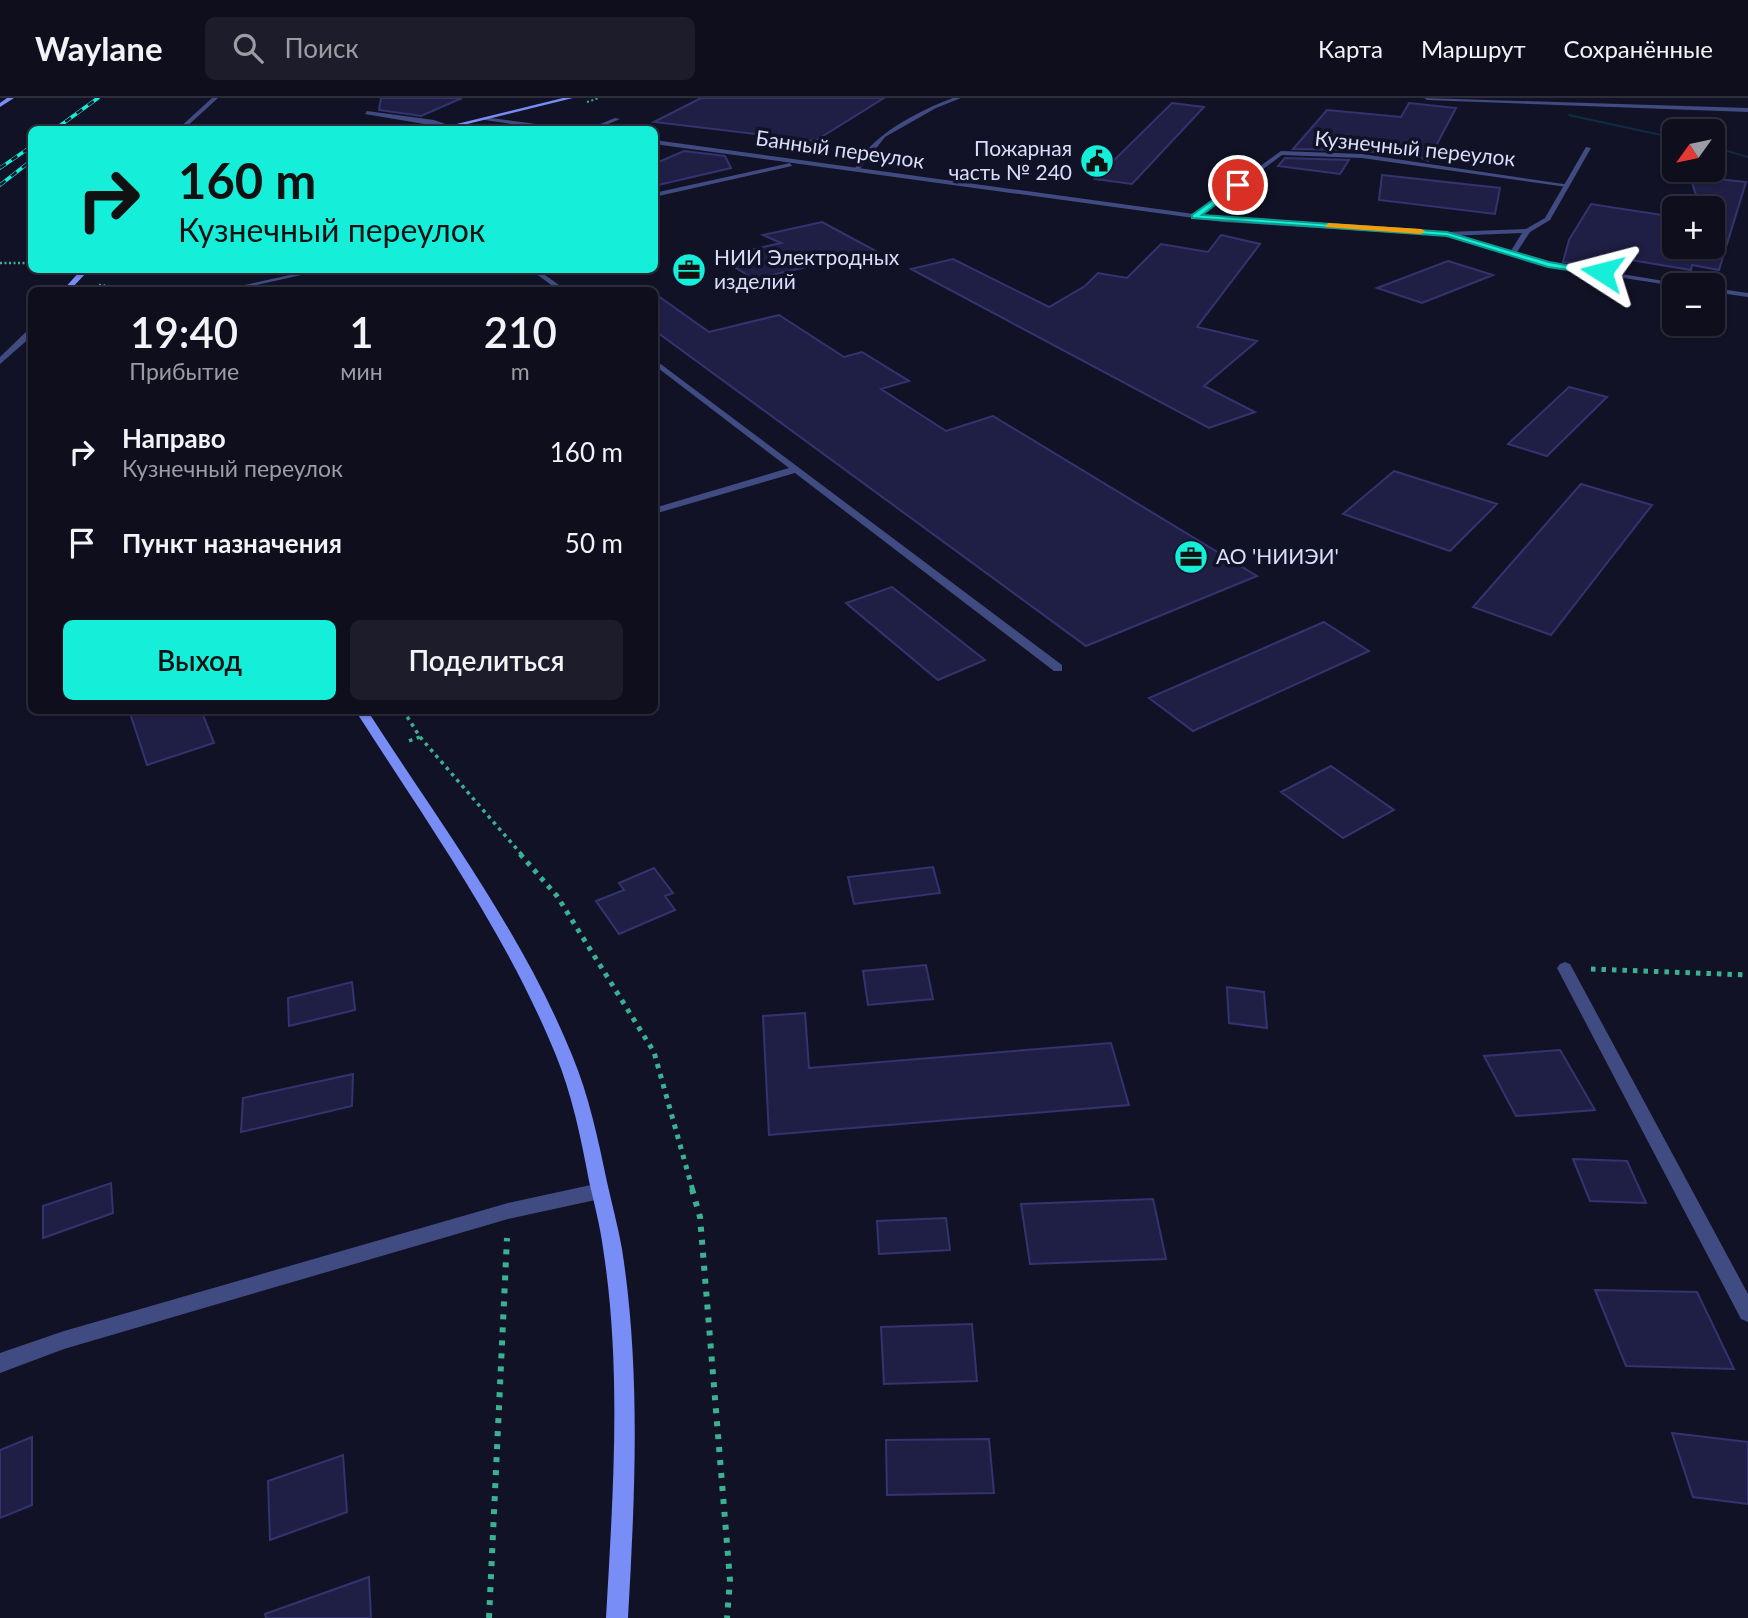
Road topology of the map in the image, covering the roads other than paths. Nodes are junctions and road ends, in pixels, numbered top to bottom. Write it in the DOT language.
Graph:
graph roads {
  1 [pos="11,98"];
  2 [pos="215,98"];
  3 [pos="570,98"];
  4 [pos="958,98"];
  5 [pos="1427,98"];
  6 [pos="0,105"];
  7 [pos="1748,110"];
  8 [pos="367,113"];
  9 [pos="485,118"];
  10 [pos="617,119"];
  11 [pos="184,126"];
  12 [pos="448,126"];
  13 [pos="539,126"];
  14 [pos="599,126"];
  15 [pos="658,143"];
  16 [pos="1587,148"];
  17 [pos="801,162"];
  18 [pos="856,170"];
  19 [pos="1567,185"];
  20 [pos="658,194"];
  21 [pos="1195,216"];
  22 [pos="1527,231"];
  23 [pos="1447,234"];
  24 [pos="1513,254"];
  25 [pos="82,273"];
  26 [pos="306,273"];
  27 [pos="538,273"];
  28 [pos="1662,282"];
  29 [pos="69,287"];
  30 [pos="239,287"];
  31 [pos="558,287"];
  32 [pos="1725,292"];
  33 [pos="1748,295"];
  34 [pos="28,335"];
  35 [pos="0,362"];
  36 [pos="658,364"];
  37 [pos="797,469"];
  38 [pos="658,510"];
  39 [pos="1058,668"];
  40 [pos="364,714"];
  41 [pos="1565,968"];
  42 [pos="600,1191"];
  43 [pos="1748,1313"];
  44 [pos="0,1363"];
  45 [pos="618,1618"];
  1 -- 6 [label="main road"];
  2 -- 11 [label="street"];
  3 -- 9 [label="main road"];
  4 -- 18 [label="street"];
  5 -- 7 [label="street"];
  8 -- 12 [label="street"];
  9 -- 12 [label="main road"];
  9 -- 13 [label="street"];
  10 -- 14 [label="street"];
  15 -- 17 [label="street, Банный переулок"];
  16 -- 19 [label="street"];
  17 -- 18 [label="street, Банный переулок"];
  17 -- 20 [label="street"];
  18 -- 21 [label="street, Банный переулок"];
  19 -- 21 [label="street, Кузнечный переулок"];
  19 -- 22 [label="street"];
  21 -- 23 [label="street, Банный переулок"];
  22 -- 23 [label="street"];
  22 -- 24 [label="street"];
  23 -- 24 [label="street, Банный переулок"];
  24 -- 28 [label="street, Банный переулок"];
  25 -- 29 [label="main road"];
  26 -- 30 [label="street"];
  27 -- 31 [label="street"];
  32 -- 33 [label="street"];
  34 -- 35 [label="street"];
  36 -- 37 [label="street"];
  37 -- 38 [label="street"];
  37 -- 39 [label="street"];
  40 -- 42 [label="main road"];
  41 -- 43 [label="street"];
  42 -- 44 [label="street"];
  42 -- 45 [label="main road"];
}
